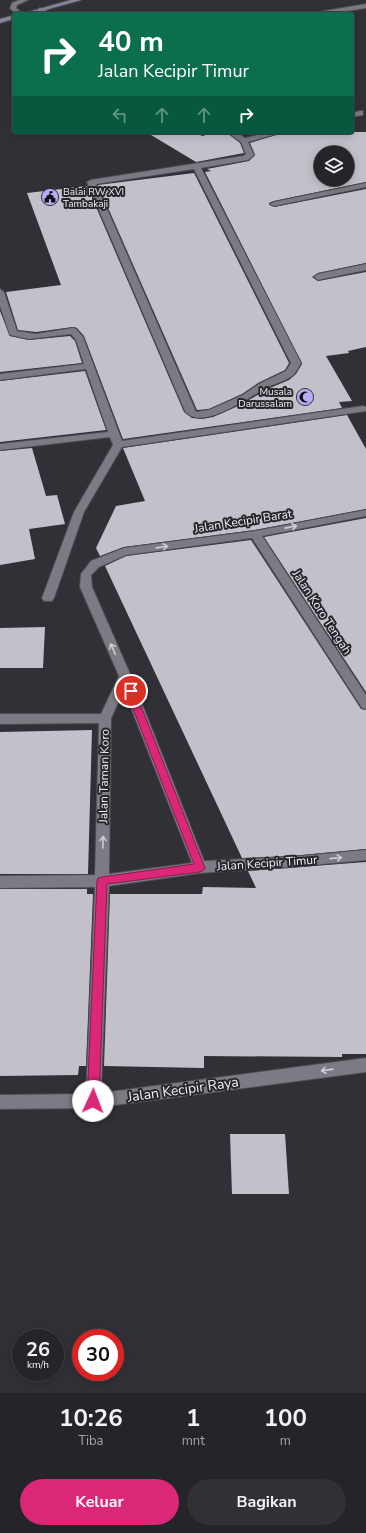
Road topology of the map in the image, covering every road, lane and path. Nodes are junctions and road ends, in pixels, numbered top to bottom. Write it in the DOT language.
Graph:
graph roads {
  1 [pos="25,0"];
  2 [pos="78,0"];
  3 [pos="358,0"];
  4 [pos="365,6"];
  5 [pos="41,10"];
  6 [pos="18,12"];
  7 [pos="32,12"];
  8 [pos="44,12"];
  9 [pos="330,12"];
  10 [pos="366,14"];
  11 [pos="12,18"];
  12 [pos="0,21"];
  13 [pos="360,113"];
  14 [pos="354,114"];
  15 [pos="234,134"];
  16 [pos="272,134"];
  17 [pos="244,141"];
  18 [pos="196,166"];
  19 [pos="366,185"];
  20 [pos="274,204"];
  21 [pos="366,267"];
  22 [pos="318,277"];
  23 [pos="0,292"];
  24 [pos="89,366"];
  25 [pos="0,377"];
  26 [pos="365,410"];
  27 [pos="114,434"];
  28 [pos="118,445"];
  29 [pos="0,447"];
  30 [pos="366,513"];
  31 [pos="255,534"];
  32 [pos="48,598"];
  33 [pos="125,676"];
  34 [pos="366,705"];
  35 [pos="105,718"];
  36 [pos="0,719"];
  37 [pos="366,855"];
  38 [pos="200,868"];
  39 [pos="102,881"];
  40 [pos="0,882"];
  41 [pos="366,1065"];
  42 [pos="93,1101"];
  43 [pos="0,1102"];
  1 -- 6 [label="street"];
  2 -- 5 [label="street"];
  3 -- 4 [label="street"];
  4 -- 9 [label="street"];
  4 -- 10 [label="street"];
  5 -- 7 [label="street"];
  5 -- 8 [label="street"];
  11 -- 12 [label="street"];
  13 -- 14 [label="street"];
  15 -- 17 [label="street"];
  16 -- 17 [label="street"];
  17 -- 18 [label="street"];
  18 -- 18 [label="street"];
  19 -- 20 [label="street"];
  21 -- 22 [label="street"];
  23 -- 24 [label="street"];
  24 -- 25 [label="street"];
  24 -- 27 [label="street"];
  26 -- 28 [label="street"];
  27 -- 28 [label="street"];
  27 -- 29 [label="street"];
  28 -- 32 [label="street"];
  31 -- 30 [label="street, Jalan Kecipir Barat, one-way"];
  33 -- 31 [label="street, Jalan Kecipir Barat, one-way"];
  31 -- 34 [label="street, Jalan Koro Tengah"];
  33 -- 35 [label="street, Jalan Taman Koro"];
  33 -- 38 [label="street"];
  35 -- 36 [label="street"];
  39 -- 35 [label="street, Jalan Taman Koro, one-way"];
  38 -- 37 [label="street, Jalan Kecipir Timur, one-way"];
  38 -- 39 [label="street, Jalan Kecipir Timur"];
  39 -- 40 [label="street, Jalan Kecipir Timur"];
  39 -- 42 [label="street, Jalan Taman Koro"];
  41 -- 42 [label="street, Jalan Kecipir Raya, one-way"];
  42 -- 43 [label="street, Jalan Kecipir Raya"];
}
